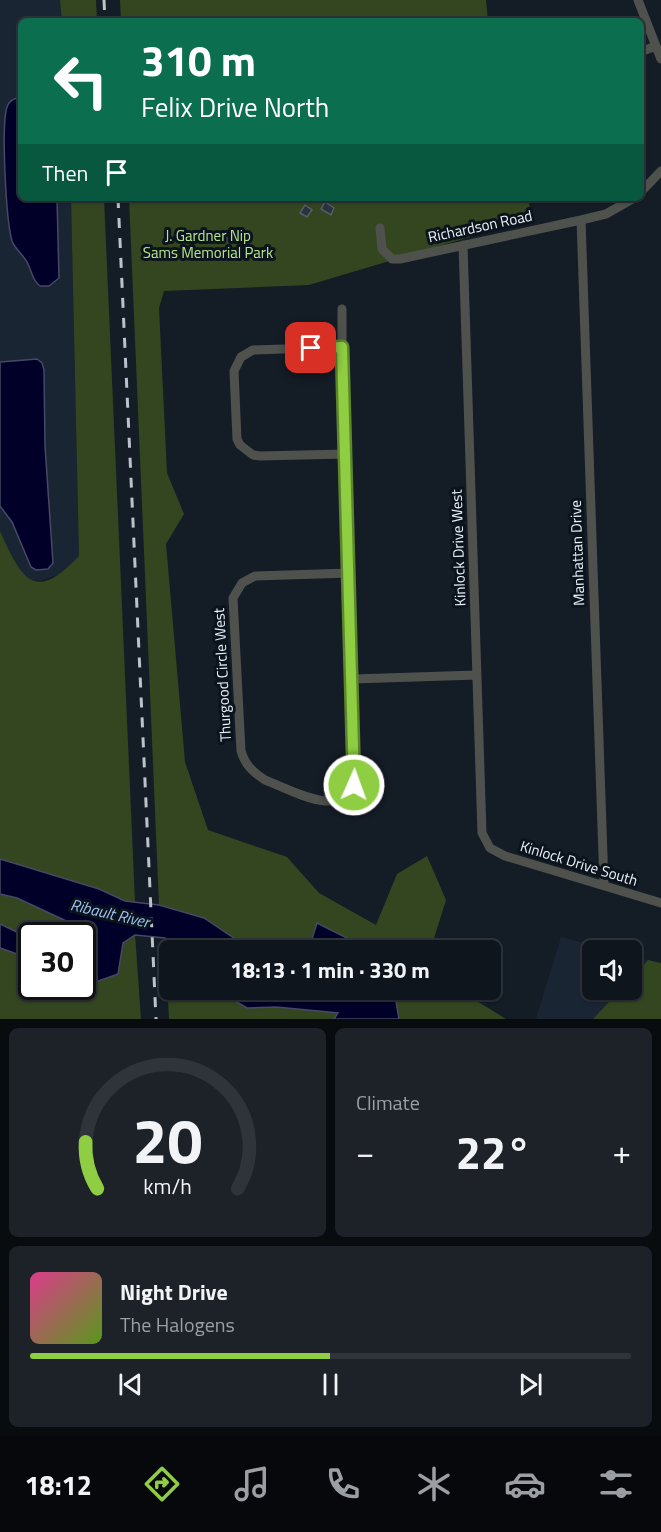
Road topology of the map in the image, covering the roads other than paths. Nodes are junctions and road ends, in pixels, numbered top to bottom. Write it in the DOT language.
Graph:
graph roads {
  1 [pos="638,0"];
  2 [pos="656,46"];
  3 [pos="644,50"];
  4 [pos="661,59"];
  5 [pos="661,171"];
  6 [pos="644,189"];
  7 [pos="628,201"];
  8 [pos="581,220"];
  9 [pos="380,228"];
  10 [pos="463,245"];
  11 [pos="342,309"];
  12 [pos="342,347"];
  13 [pos="345,454"];
  14 [pos="350,573"];
  15 [pos="477,675"];
  16 [pos="353,680"];
  17 [pos="490,848"];
  18 [pos="604,885"];
  19 [pos="661,903"];
  1 -- 2 [label="street"];
  2 -- 3 [label="street"];
  2 -- 4 [label="street"];
  5 -- 6 [label="street"];
  7 -- 8 [label="street, Richardson Road"];
  8 -- 10 [label="street, Richardson Road"];
  8 -- 18 [label="street, Manhattan Drive"];
  9 -- 10 [label="street, Richardson Road"];
  10 -- 15 [label="street, Kinlock Drive West"];
  11 -- 12 [label="street"];
  12 -- 13 [label="street"];
  12 -- 13 [label="street"];
  13 -- 14 [label="street"];
  14 -- 16 [label="street"];
  14 -- 16 [label="street, Thurgood Circle West"];
  15 -- 16 [label="street"];
  15 -- 17 [label="street, Kinlock Drive West"];
  17 -- 18 [label="street, Kinlock Drive South"];
  18 -- 19 [label="street, Kinlock Drive South"];
}
